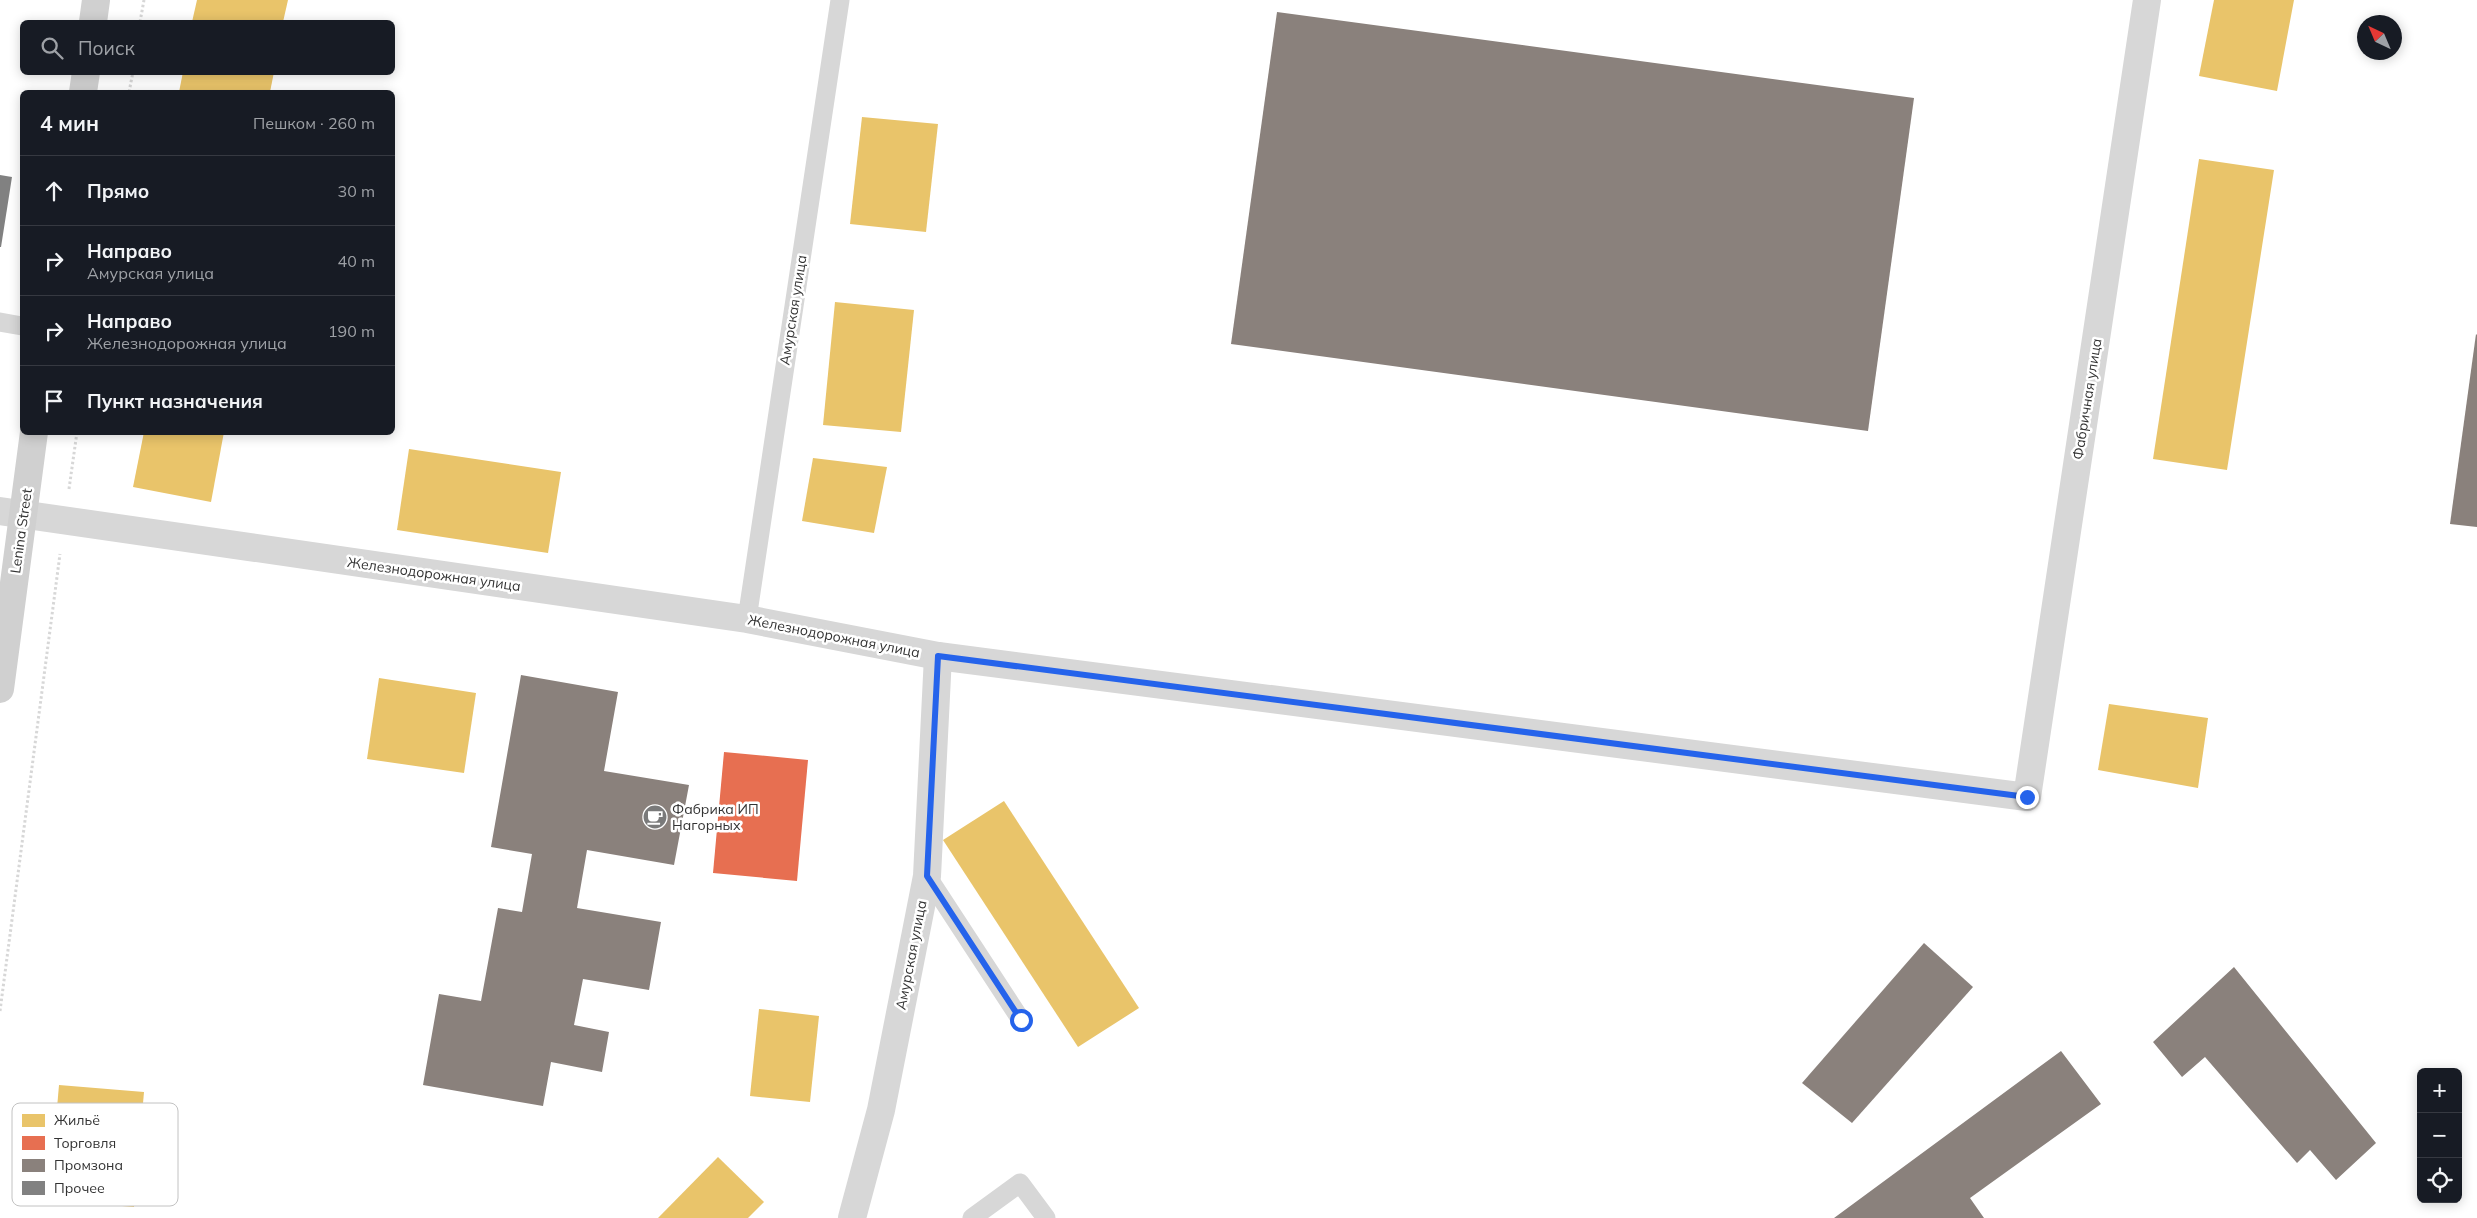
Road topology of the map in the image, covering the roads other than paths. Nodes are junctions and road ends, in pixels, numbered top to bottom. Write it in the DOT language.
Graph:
graph roads {
  1 [pos="96,0"];
  2 [pos="840,0"];
  3 [pos="2147,0"];
  4 [pos="93,20"];
  5 [pos="86,75"];
  6 [pos="83,90"];
  7 [pos="0,322"];
  8 [pos="20,326"];
  9 [pos="33,435"];
  10 [pos="11,513"];
  11 [pos="747,619"];
  12 [pos="938,656"];
  13 [pos="0,689"];
  14 [pos="2027,797"];
  15 [pos="927,876"];
  16 [pos="1021,1020"];
  17 [pos="852,1218"];
  18 [pos="972,1218"];
  19 [pos="1046,1218"];
  1 -- 4 [label="main road"];
  2 -- 11 [label="lane, Амурская улица"];
  3 -- 14 [label="street, Фабричная улица"];
  5 -- 6 [label="main road"];
  7 -- 8 [label="lane"];
  9 -- 10 [label="main road, Lenina Street"];
  10 -- 11 [label="street, Железнодорожная улица"];
  10 -- 13 [label="main road, Lenina Street"];
  11 -- 12 [label="street, Железнодорожная улица"];
  12 -- 14 [label="street, Железнодорожная улица"];
  12 -- 15 [label="street, Амурская улица"];
  15 -- 16 [label="lane"];
  15 -- 17 [label="street, Амурская улица"];
  18 -- 19 [label="lane"];
}
